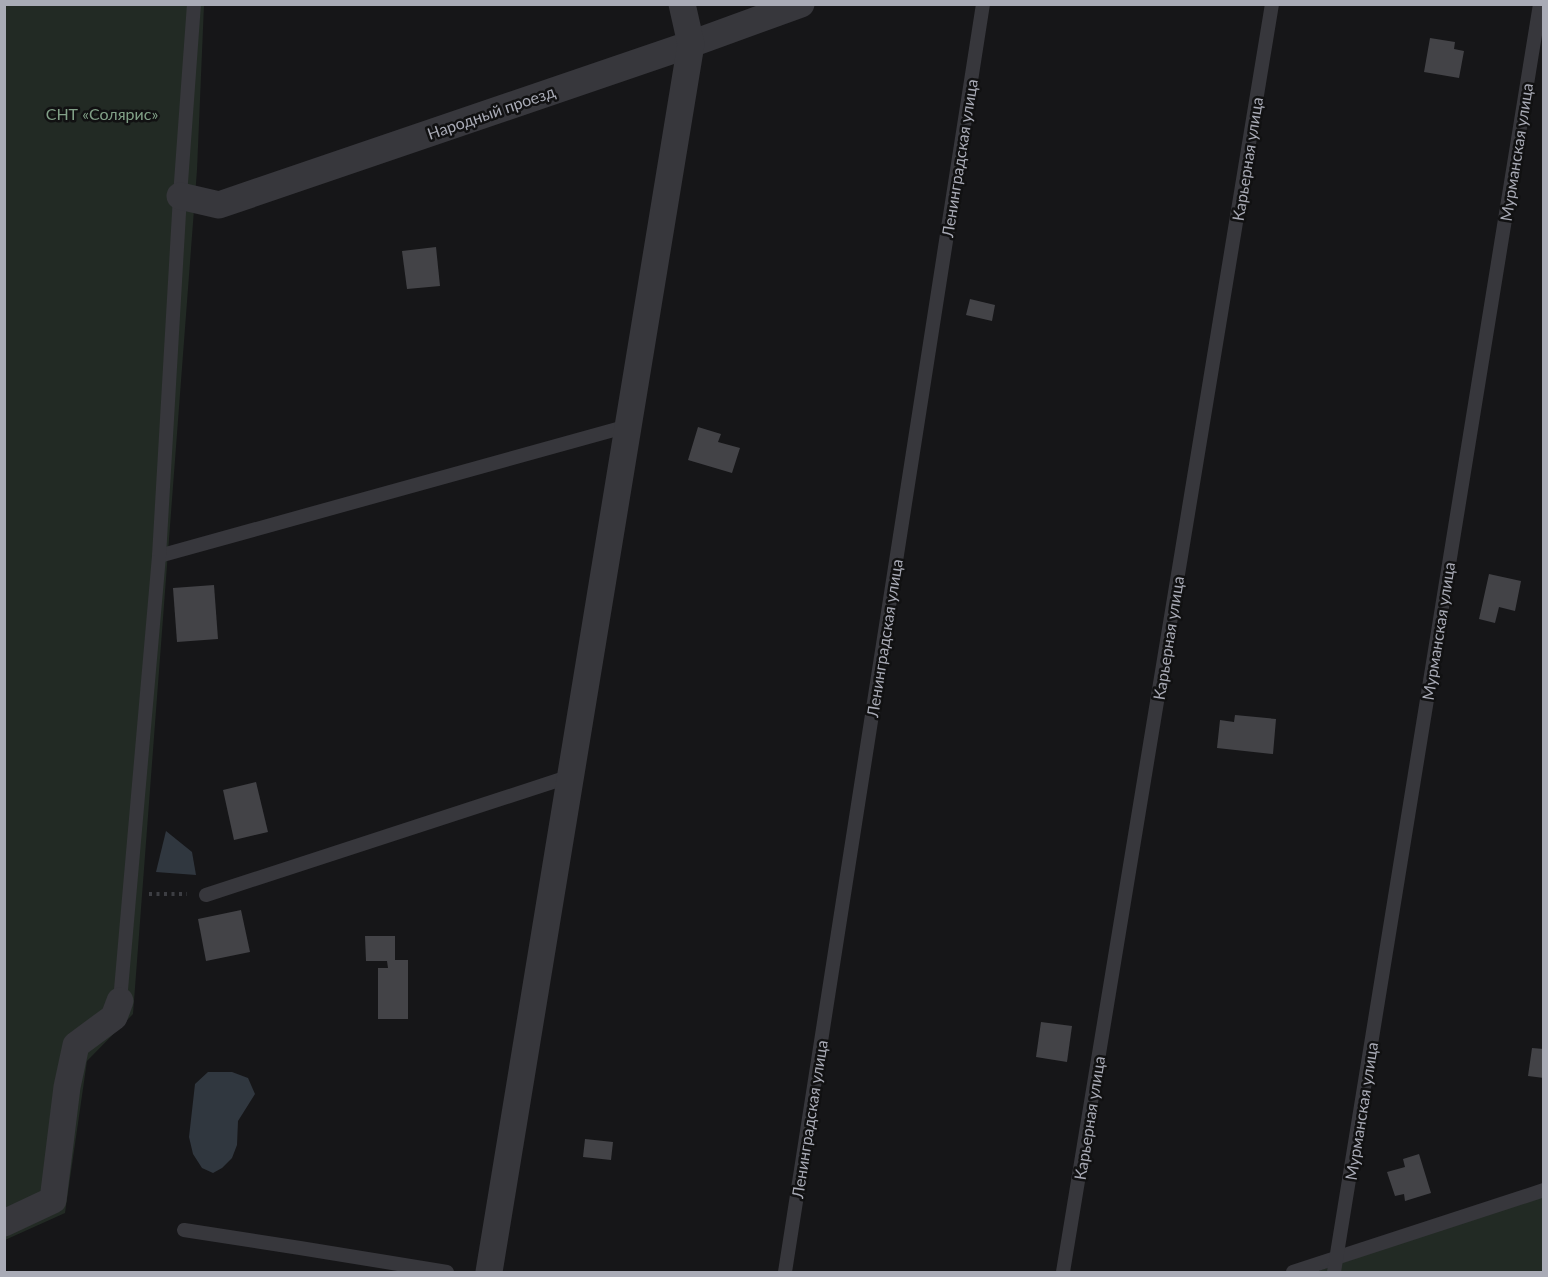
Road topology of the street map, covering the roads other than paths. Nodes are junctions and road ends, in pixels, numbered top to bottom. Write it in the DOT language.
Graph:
graph roads {
  1 [pos="195,4"];
  2 [pos="682,4"];
  3 [pos="801,4"];
  4 [pos="983,4"];
  5 [pos="1272,4"];
  6 [pos="1540,4"];
  7 [pos="691,44"];
  8 [pos="180,196"];
  9 [pos="628,426"];
  10 [pos="159,555"];
  11 [pos="571,776"];
  12 [pos="206,895"];
  13 [pos="120,1000"];
  14 [pos="1544,1190"];
  15 [pos="4,1223"];
  16 [pos="184,1230"];
  17 [pos="1337,1258"];
  18 [pos="447,1272"];
  19 [pos="489,1272"];
  20 [pos="785,1272"];
  21 [pos="1063,1272"];
  22 [pos="1293,1272"];
  23 [pos="1334,1272"];
  1 -- 8 [label="lane"];
  2 -- 7 [label="street"];
  3 -- 7 [label="street, Народный проезд"];
  4 -- 20 [label="lane, Ленинградская улица"];
  5 -- 21 [label="lane, Карьерная улица"];
  6 -- 17 [label="lane, Мурманская улица"];
  7 -- 8 [label="street, Народный проезд"];
  7 -- 9 [label="street"];
  8 -- 10 [label="lane"];
  9 -- 10 [label="lane"];
  9 -- 11 [label="street"];
  10 -- 13 [label="lane"];
  11 -- 12 [label="lane"];
  11 -- 19 [label="street"];
  13 -- 15 [label="street"];
  14 -- 17 [label="lane"];
  16 -- 18 [label="lane"];
  17 -- 22 [label="lane"];
  17 -- 23 [label="lane, Мурманская улица"];
}
